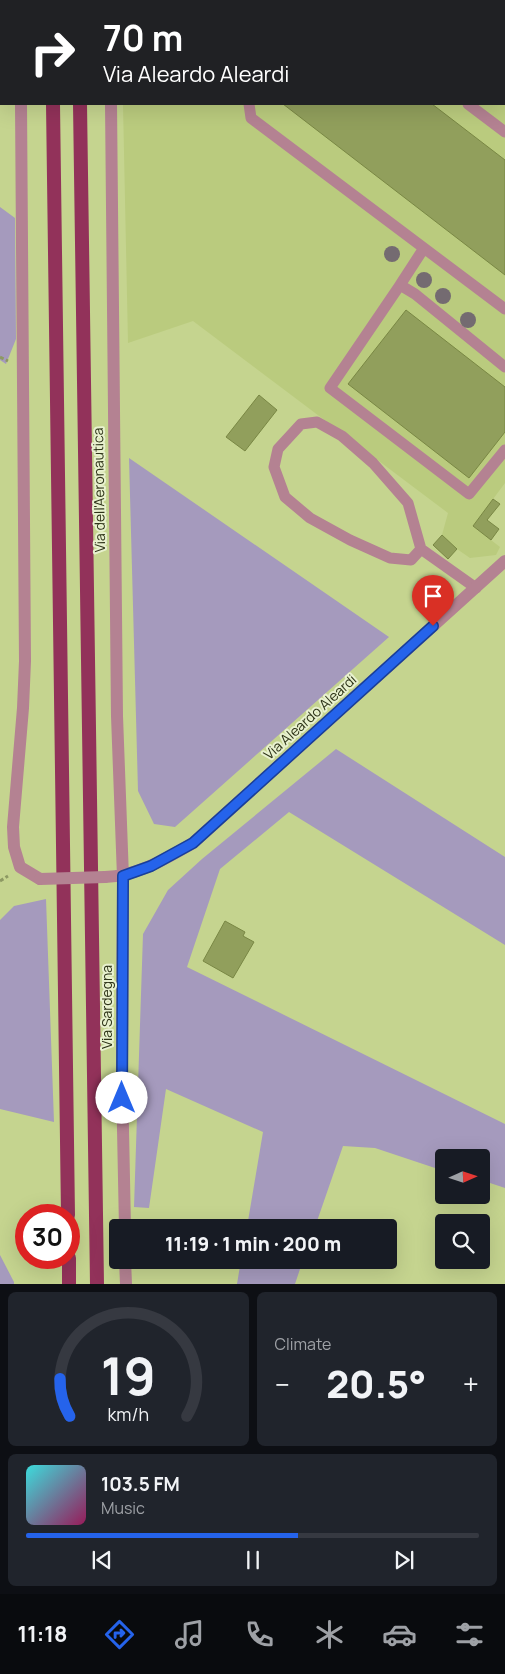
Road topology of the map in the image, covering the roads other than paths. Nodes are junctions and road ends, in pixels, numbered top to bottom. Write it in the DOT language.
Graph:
graph roads {
  1 [pos="20,105"];
  2 [pos="53,105"];
  3 [pos="80,105"];
  4 [pos="111,105"];
  5 [pos="249,105"];
  6 [pos="469,105"];
  7 [pos="505,132"];
  8 [pos="424,248"];
  9 [pos="400,285"];
  10 [pos="505,309"];
  11 [pos="505,367"];
  12 [pos="505,450"];
  13 [pos="421,549"];
  14 [pos="505,561"];
  15 [pos="476,588"];
  16 [pos="123,876"];
  17 [pos="68,1204"];
  18 [pos="124,1219"];
  19 [pos="69,1269"];
  20 [pos="125,1269"];
  21 [pos="69,1284"];
  22 [pos="98,1284"];
  23 [pos="126,1284"];
  1 -- 16 [label="street, Via Aleardo Aleardi, bridge"];
  2 -- 17 [label="highway"];
  3 -- 22 [label="highway"];
  4 -- 16 [label="street, Via dell'Aeronautica"];
  5 -- 8 [label="lane"];
  6 -- 7 [label="lane"];
  8 -- 9 [label="lane"];
  8 -- 10 [label="lane"];
  9 -- 11 [label="lane"];
  9 -- 12 [label="lane"];
  13 -- 13 [label="lane"];
  13 -- 15 [label="lane"];
  14 -- 15 [label="street, Via Aleardo Aleardi"];
  15 -- 16 [label="street, Via Aleardo Aleardi"];
  16 -- 18 [label="street, Via Sardegna"];
  19 -- 21 [label="highway"];
  20 -- 23 [label="street"];
}
